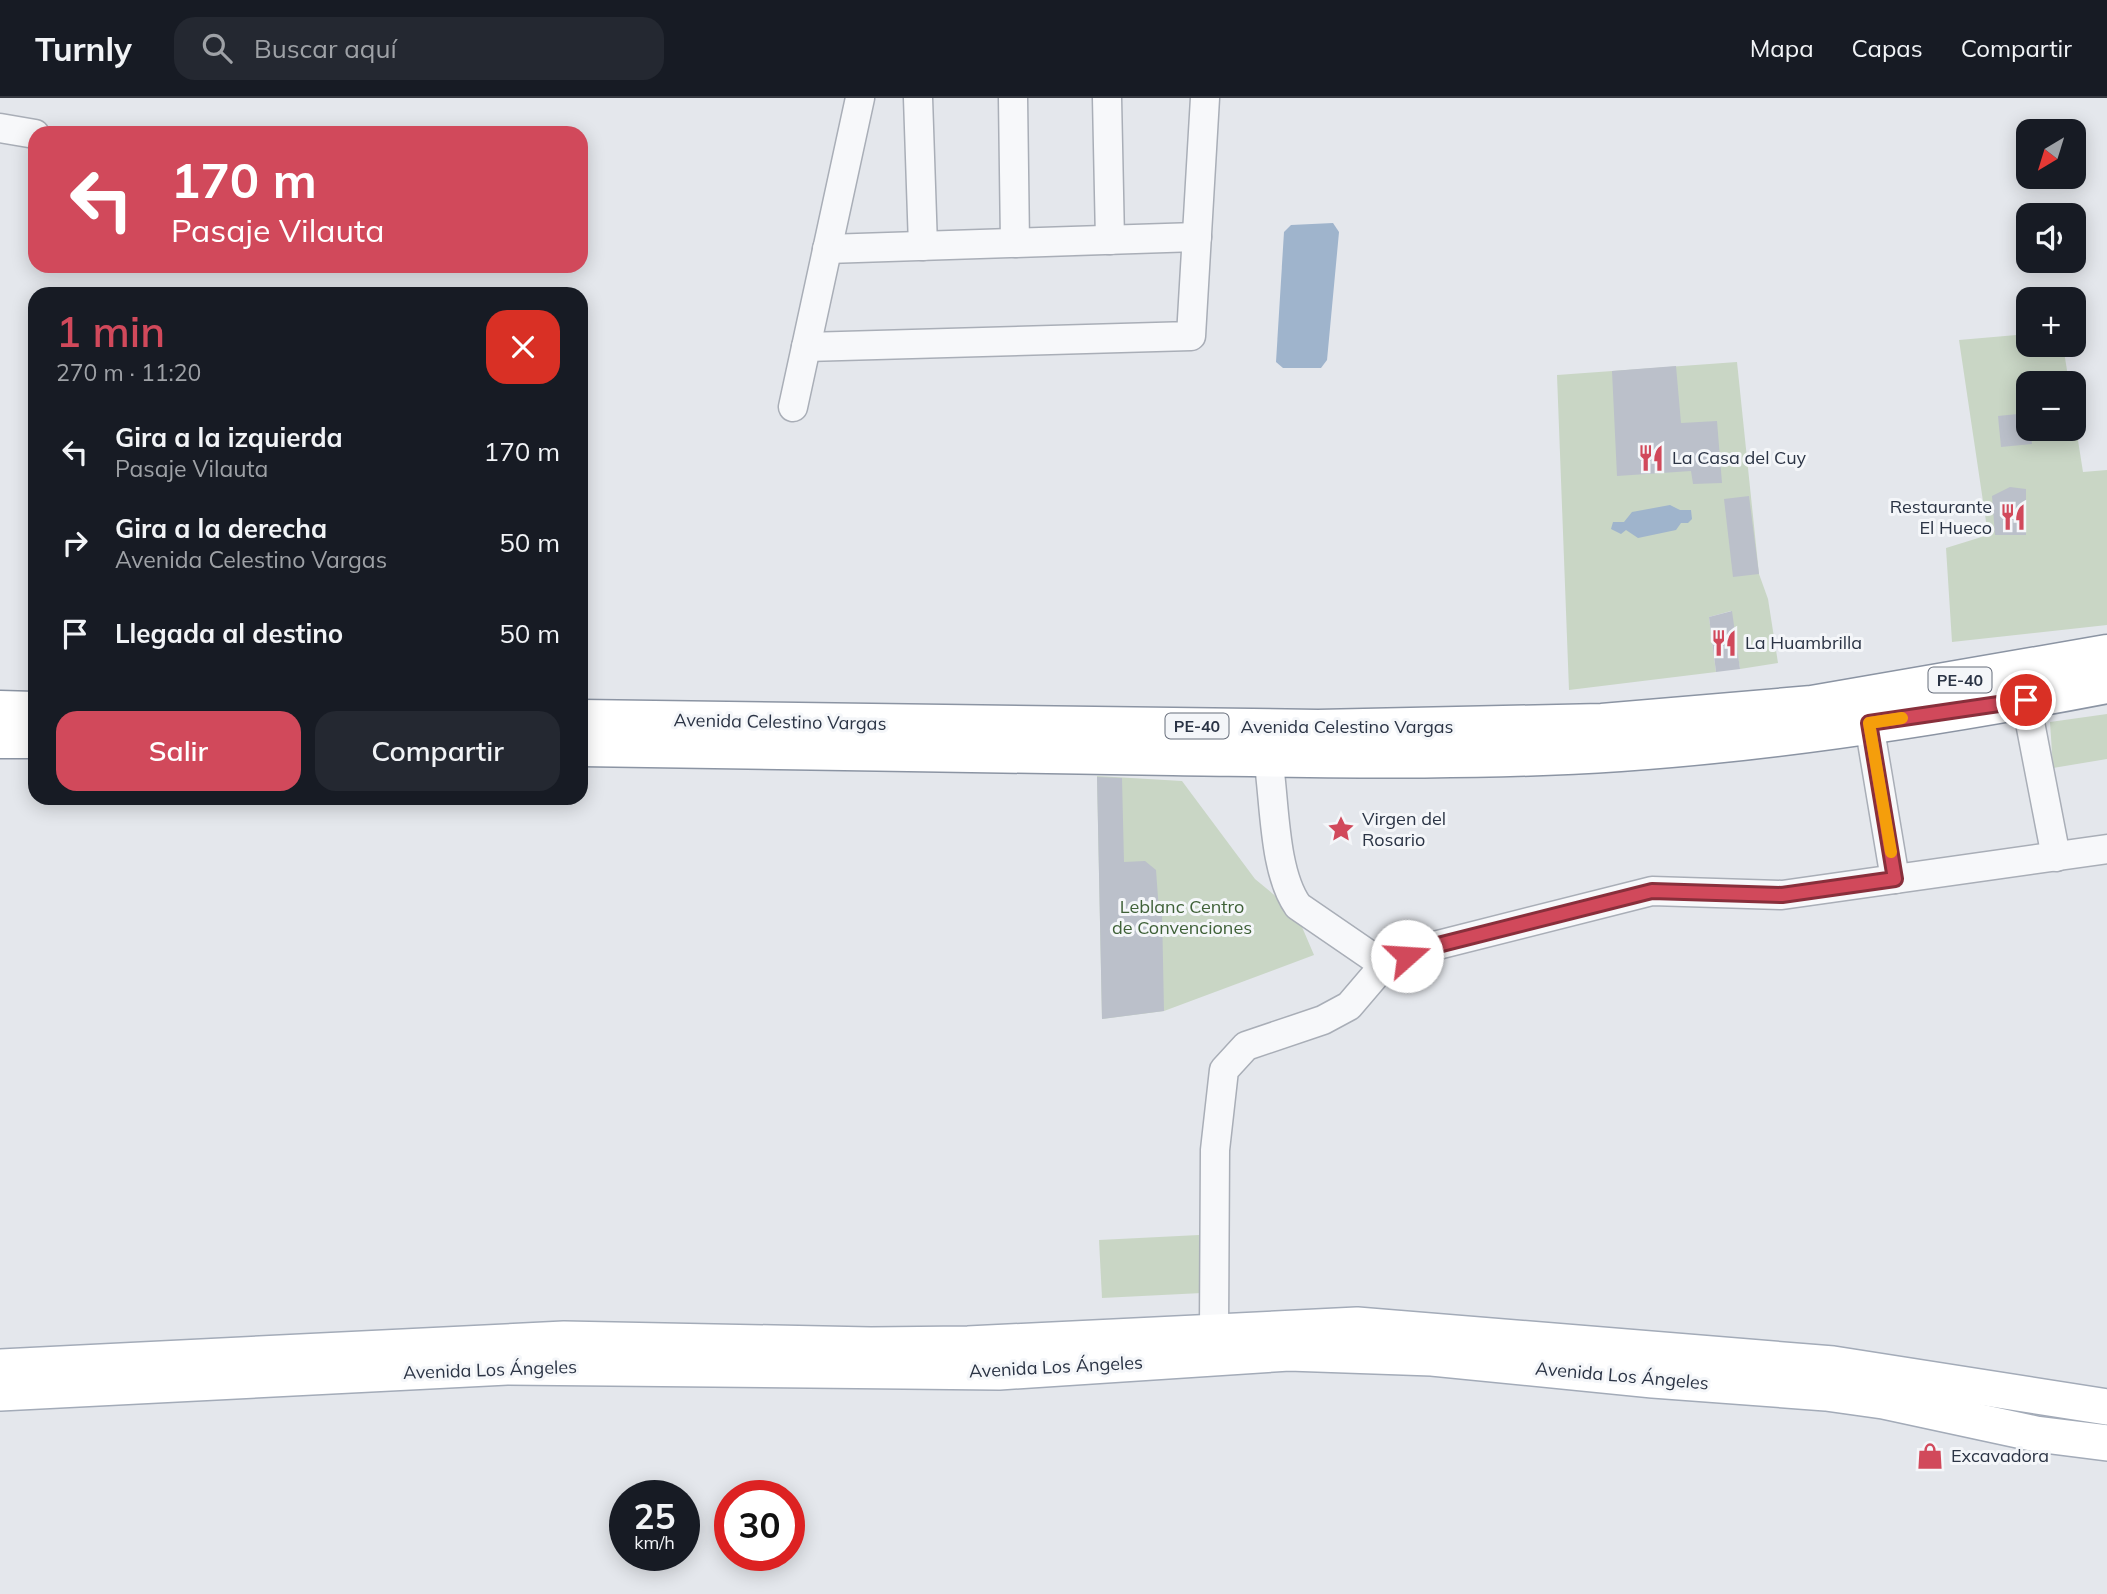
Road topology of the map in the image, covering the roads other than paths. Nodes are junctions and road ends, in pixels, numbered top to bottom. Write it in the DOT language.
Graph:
graph roads {
  1 [pos="860,98"];
  2 [pos="918,98"];
  3 [pos="1013,98"];
  4 [pos="1107,98"];
  5 [pos="1205,98"];
  6 [pos="0,128"];
  7 [pos="28,133"];
  8 [pos="1197,237"];
  9 [pos="1110,240"];
  10 [pos="1015,243"];
  11 [pos="923,246"];
  12 [pos="827,249"];
  13 [pos="806,347"];
  14 [pos="793,407"];
  15 [pos="2107,654"];
  16 [pos="2107,684"];
  17 [pos="2023,685"];
  18 [pos="0,710"];
  19 [pos="1866,710"];
  20 [pos="28,711"];
  21 [pos="588,720"];
  22 [pos="682,735"];
  23 [pos="0,739"];
  24 [pos="28,739"];
  25 [pos="1205,741"];
  26 [pos="588,746"];
  27 [pos="1268,757"];
  28 [pos="2107,849"];
  29 [pos="2056,857"];
  30 [pos="1895,879"];
  31 [pos="1384,965"];
  32 [pos="1214,1330"];
  33 [pos="0,1367"];
  34 [pos="0,1393"];
  35 [pos="2107,1407"];
  36 [pos="2107,1443"];
  1 -- 12 [label="street"];
  2 -- 11 [label="street"];
  3 -- 10 [label="street"];
  4 -- 9 [label="street"];
  5 -- 8 [label="street"];
  6 -- 7 [label="street"];
  8 -- 9 [label="street"];
  8 -- 13 [label="street"];
  9 -- 10 [label="street"];
  10 -- 11 [label="street"];
  11 -- 12 [label="street"];
  12 -- 13 [label="street"];
  13 -- 14 [label="street"];
  15 -- 17 [label="highway, Avenida Celestino Vargas / PE-40"];
  16 -- 17 [label="highway, Avenida Celestino Vargas / PE-40"];
  17 -- 19 [label="highway, Avenida Celestino Vargas / PE-40"];
  17 -- 29 [label="street"];
  18 -- 20 [label="highway"];
  19 -- 25 [label="highway, Avenida Celestino Vargas / PE-40"];
  19 -- 27 [label="highway, Avenida Celestino Vargas / PE-40"];
  19 -- 30 [label="street"];
  21 -- 22 [label="highway, Avenida Celestino Vargas / PE-40"];
  22 -- 25 [label="highway, Avenida Celestino Vargas / PE-40"];
  22 -- 26 [label="highway, Avenida Celestino Vargas / PE-40"];
  23 -- 24 [label="highway"];
  25 -- 27 [label="highway, Avenida Celestino Vargas / PE-40"];
  27 -- 31 [label="street"];
  28 -- 29 [label="street"];
  29 -- 30 [label="street"];
  30 -- 31 [label="street"];
  31 -- 32 [label="street"];
  32 -- 33 [label="main road, Avenida Los Ángeles"];
  32 -- 35 [label="main road, Avenida Los Ángeles"];
  34 -- 36 [label="main road, Avenida Los Ángeles"];
}
